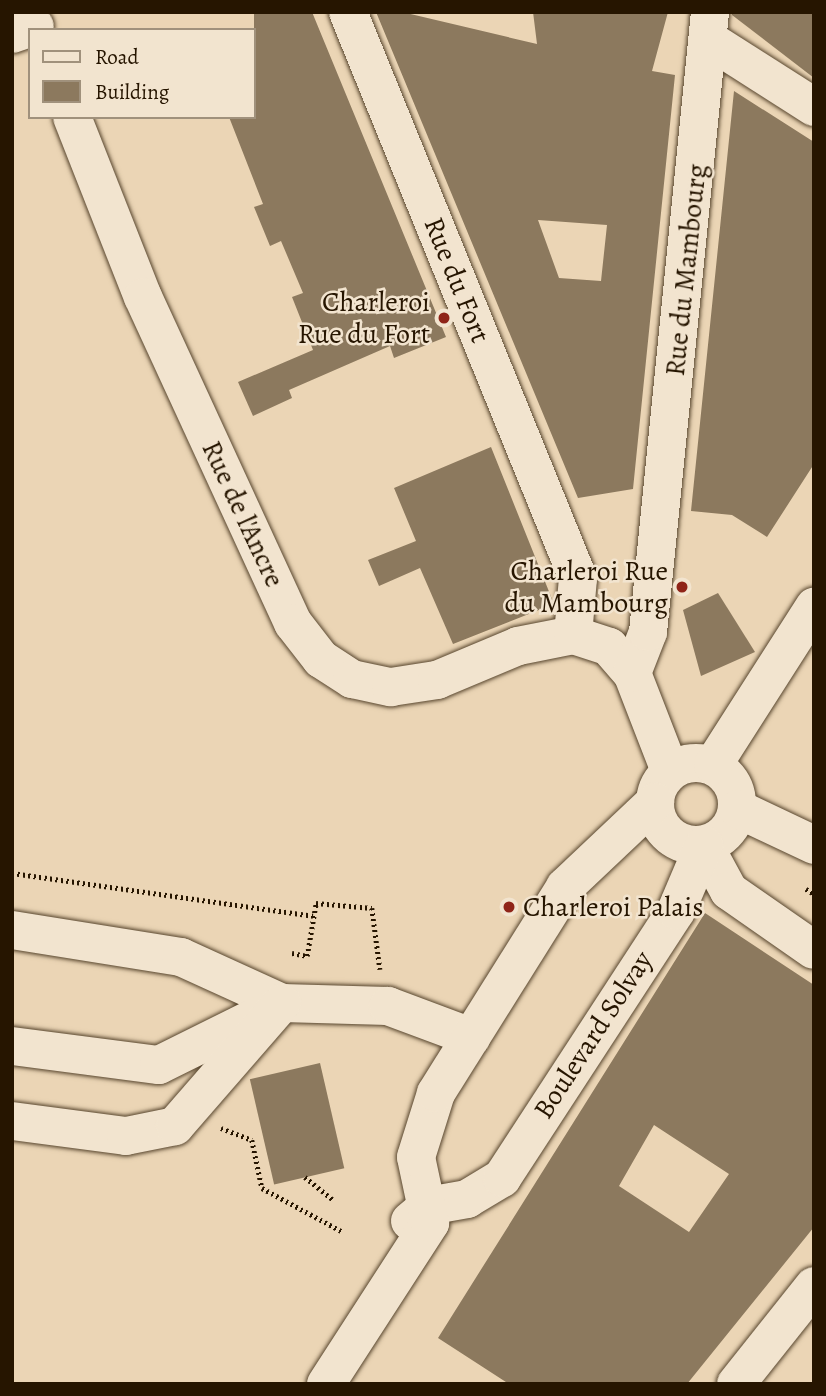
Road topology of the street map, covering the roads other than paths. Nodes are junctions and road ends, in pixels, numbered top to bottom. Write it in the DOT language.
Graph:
graph roads {
  1 [pos="348,12"];
  2 [pos="710,26"];
  3 [pos="814,107"];
  4 [pos="73,119"];
  5 [pos="814,607"];
  6 [pos="573,635"];
  7 [pos="632,673"];
  8 [pos="713,765"];
  9 [pos="662,787"];
  10 [pos="738,809"];
  11 [pos="704,845"];
  12 [pos="814,845"];
  13 [pos="12,930"];
  14 [pos="814,950"];
  15 [pos="282,1003"];
  16 [pos="471,1037"];
  17 [pos="12,1046"];
  18 [pos="12,1121"];
  19 [pos="428,1206"];
  20 [pos="814,1286"];
  21 [pos="304,1384"];
  22 [pos="326,1384"];
  23 [pos="736,1384"];
  1 -- 6 [label="street, Rue du Fort"];
  2 -- 3 [label="street"];
  2 -- 7 [label="street, Rue du Mambourg"];
  4 -- 6 [label="street, Rue de l'Ancre"];
  5 -- 8 [label="street"];
  6 -- 7 [label="street"];
  7 -- 9 [label="street"];
  8 -- 9 [label="street"];
  8 -- 10 [label="street"];
  9 -- 11 [label="street"];
  9 -- 16 [label="street"];
  10 -- 11 [label="street"];
  10 -- 12 [label="street"];
  11 -- 14 [label="street"];
  11 -- 19 [label="street, Boulevard Solvay"];
  13 -- 15 [label="street"];
  15 -- 16 [label="street"];
  15 -- 17 [label="street"];
  15 -- 18 [label="street"];
  16 -- 19 [label="street"];
  19 -- 21 [label="street"];
  19 -- 22 [label="street"];
  20 -- 23 [label="street"];
}
